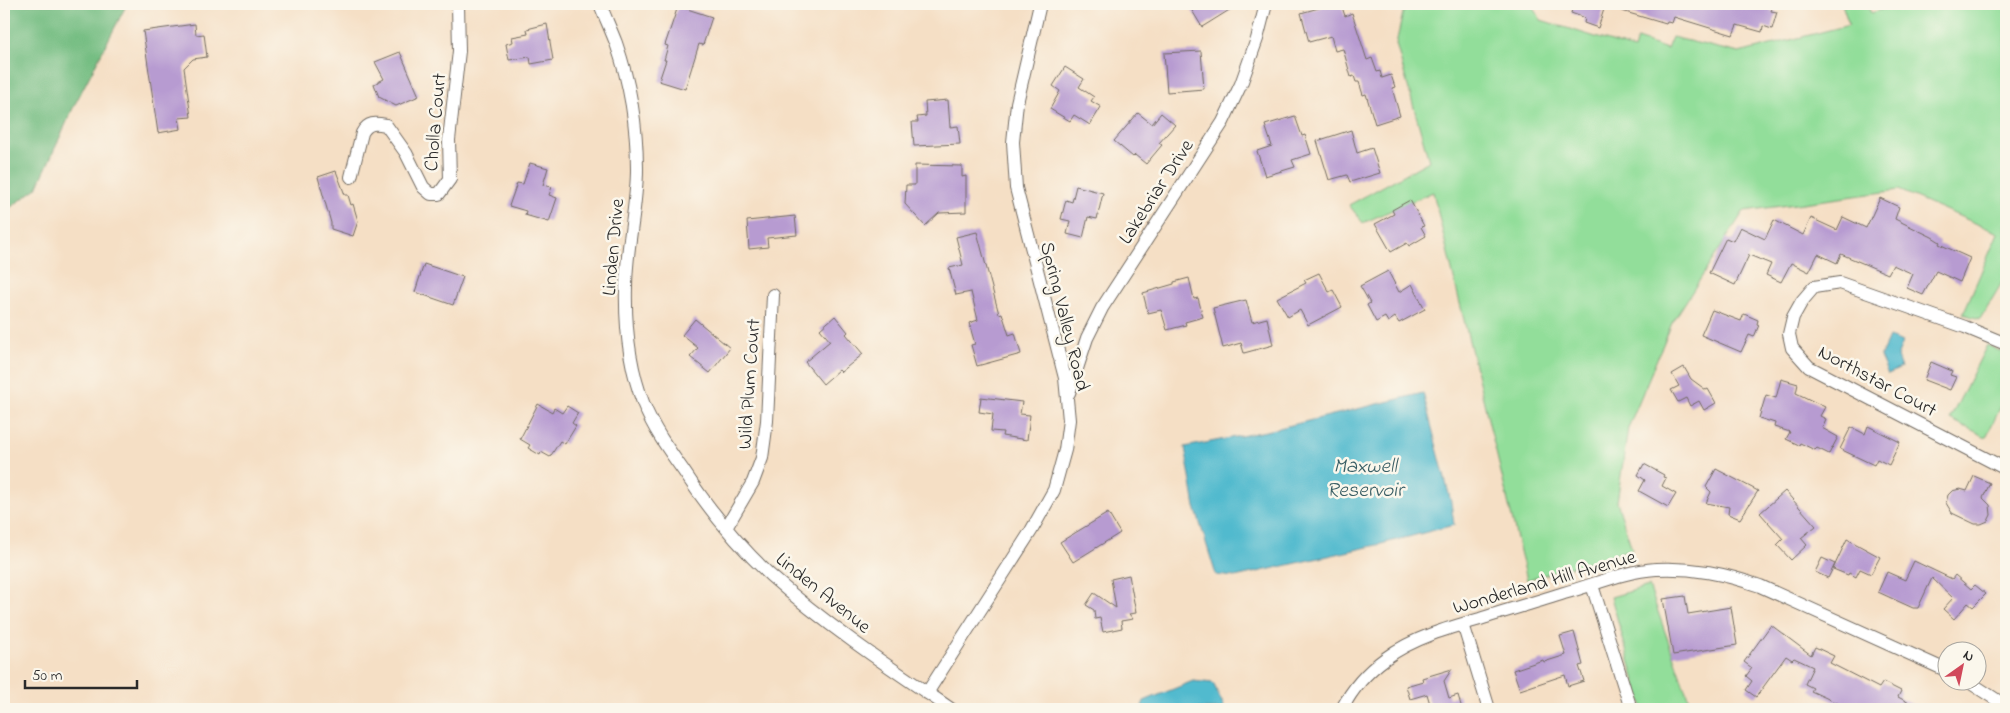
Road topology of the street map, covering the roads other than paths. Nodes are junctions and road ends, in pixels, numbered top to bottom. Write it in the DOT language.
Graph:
graph roads {
  1 [pos="458,4"];
  2 [pos="600,4"];
  3 [pos="1040,4"];
  4 [pos="1266,4"];
  5 [pos="351,178"];
  6 [pos="773,295"];
  7 [pos="2006,344"];
  8 [pos="1068,396"];
  9 [pos="2006,469"];
  10 [pos="691,483"];
  11 [pos="726,528"];
  12 [pos="1592,585"];
  13 [pos="1463,624"];
  14 [pos="1938,666"];
  15 [pos="1981,690"];
  16 [pos="927,693"];
  17 [pos="2006,706"];
  18 [pos="952,709"];
  19 [pos="1342,709"];
  20 [pos="1489,709"];
  21 [pos="1631,709"];
  1 -- 5 [label="street, Cholla Court"];
  2 -- 10 [label="street, Linden Drive"];
  3 -- 8 [label="street, Spring Valley Road"];
  4 -- 8 [label="street, Lakebriar Drive"];
  6 -- 11 [label="street, Wild Plum Court"];
  7 -- 9 [label="street, Northstar Court"];
  8 -- 16 [label="street, Spring Valley Road"];
  10 -- 11 [label="street, Linden Avenue"];
  11 -- 16 [label="street, Linden Avenue"];
  12 -- 13 [label="street, Wonderland Hill Avenue"];
  12 -- 14 [label="street, Wonderland Hill Avenue"];
  12 -- 21 [label="street"];
  13 -- 19 [label="street, Wonderland Hill Avenue"];
  13 -- 20 [label="street"];
  15 -- 17 [label="street"];
  16 -- 18 [label="street, Linden Avenue"];
}
